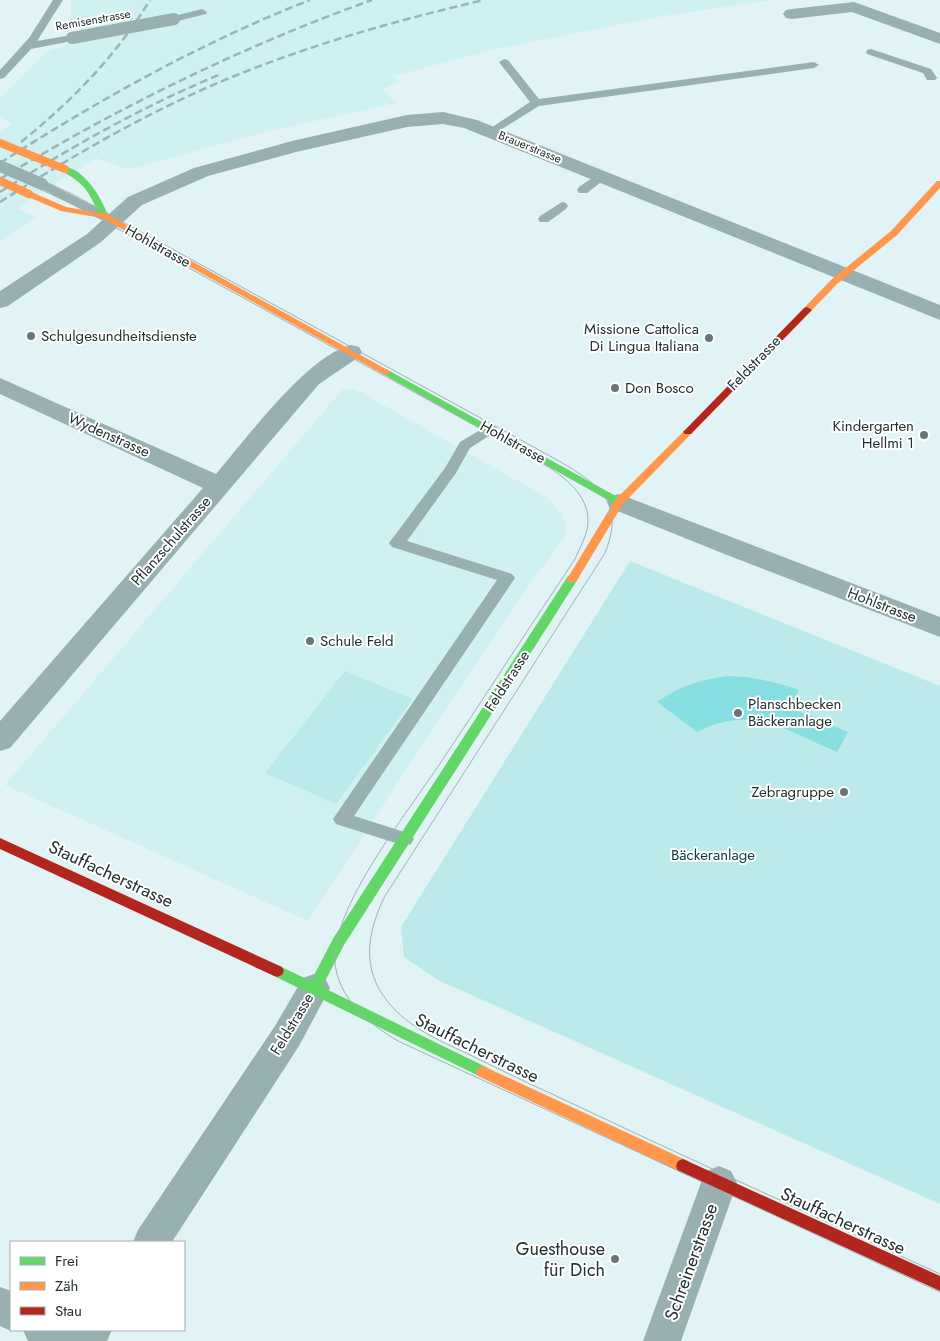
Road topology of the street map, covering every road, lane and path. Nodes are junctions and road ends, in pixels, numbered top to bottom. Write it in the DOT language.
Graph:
graph roads {
  1 [pos="58,0"];
  2 [pos="202,12"];
  3 [pos="792,14"];
  4 [pos="72,38"];
  5 [pos="940,39"];
  6 [pos="30,46"];
  7 [pos="871,52"];
  8 [pos="504,62"];
  9 [pos="814,65"];
  10 [pos="0,76"];
  11 [pos="931,78"];
  12 [pos="536,103"];
  13 [pos="492,132"];
  14 [pos="0,143"];
  15 [pos="0,166"];
  16 [pos="601,176"];
  17 [pos="0,182"];
  18 [pos="940,183"];
  19 [pos="584,190"];
  20 [pos="562,206"];
  21 [pos="109,219"];
  22 [pos="544,219"];
  23 [pos="842,274"];
  24 [pos="0,301"];
  25 [pos="940,313"];
  26 [pos="351,352"];
  27 [pos="0,386"];
  28 [pos="490,429"];
  29 [pos="219,485"];
  30 [pos="619,502"];
  31 [pos="940,627"];
  32 [pos="0,740"];
  33 [pos="405,839"];
  34 [pos="0,843"];
  35 [pos="314,988"];
  36 [pos="719,1183"];
  37 [pos="152,1241"];
  38 [pos="940,1284"];
  39 [pos="44,1331"];
  40 [pos="61,1341"];
  41 [pos="662,1341"];
  1 -- 6 [label="lane"];
  2 -- 4 [label="lane, Remisenstrasse, bridge"];
  3 -- 5 [label="street"];
  4 -- 6 [label="lane, Remisenstrasse"];
  6 -- 10 [label="lane"];
  7 -- 11 [label="lane"];
  8 -- 12 [label="lane"];
  9 -- 12 [label="lane"];
  12 -- 13 [label="lane"];
  13 -- 16 [label="street, Brauerstrasse"];
  13 -- 21 [label="street, Brauerstrasse"];
  14 -- 21 [label="street, bridge"];
  15 -- 21 [label="lane, Hohlstrasse, bridge"];
  16 -- 19 [label="lane"];
  16 -- 23 [label="street, Brauerstrasse"];
  17 -- 21 [label="street, Hohlstrasse, bridge"];
  18 -- 23 [label="street, Feldstrasse"];
  20 -- 22 [label="lane"];
  21 -- 24 [label="street, Brauerstrasse"];
  21 -- 26 [label="street, Hohlstrasse"];
  23 -- 25 [label="street, Brauerstrasse"];
  23 -- 30 [label="street, Feldstrasse"];
  26 -- 28 [label="street, Hohlstrasse"];
  26 -- 29 [label="street, Pflanzschulstrasse"];
  27 -- 29 [label="street, Wydenstrasse"];
  28 -- 30 [label="street, Hohlstrasse"];
  28 -- 33 [label="lane"];
  29 -- 32 [label="street, Pflanzschulstrasse"];
  30 -- 31 [label="street, Hohlstrasse"];
  30 -- 33 [label="street, Feldstrasse"];
  33 -- 35 [label="street, Feldstrasse"];
  34 -- 35 [label="street, Stauffacherstrasse"];
  35 -- 36 [label="street, Stauffacherstrasse"];
  35 -- 37 [label="street, Feldstrasse"];
  36 -- 38 [label="street, Stauffacherstrasse"];
  36 -- 41 [label="street, Schreinerstrasse"];
  39 -- 40 [label="street"];
}
